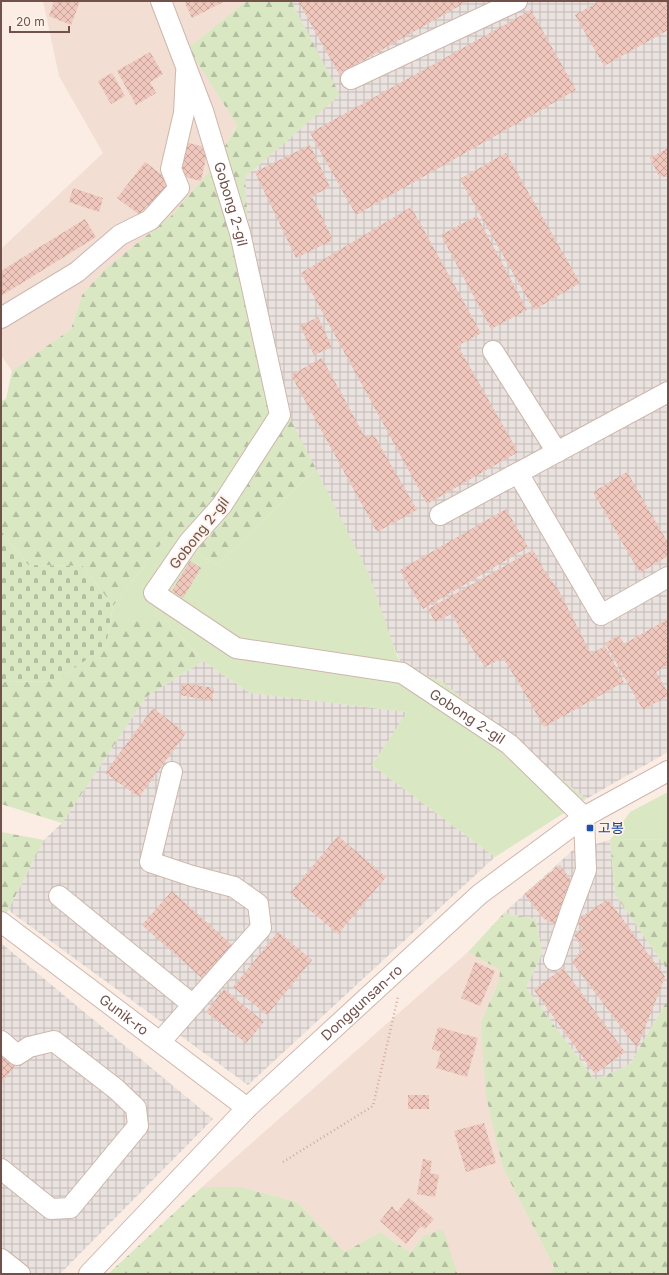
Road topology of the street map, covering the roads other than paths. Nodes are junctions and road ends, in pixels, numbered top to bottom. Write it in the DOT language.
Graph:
graph roads {
  1 [pos="162,1"];
  2 [pos="516,1"];
  3 [pos="186,65"];
  4 [pos="351,79"];
  5 [pos="1,318"];
  6 [pos="493,351"];
  7 [pos="668,392"];
  8 [pos="557,452"];
  9 [pos="518,473"];
  10 [pos="440,515"];
  11 [pos="668,577"];
  12 [pos="668,771"];
  13 [pos="172,772"];
  14 [pos="584,817"];
  15 [pos="59,896"];
  16 [pos="1,922"];
  17 [pos="554,960"];
  18 [pos="193,1005"];
  19 [pos="1,1041"];
  20 [pos="160,1042"];
  21 [pos="247,1108"];
  22 [pos="1,1170"];
  23 [pos="1,1259"];
  24 [pos="20,1274"];
  25 [pos="89,1274"];
  1 -- 3 [label="street, Gobong 2-gil"];
  2 -- 4 [label="street"];
  3 -- 5 [label="street"];
  3 -- 14 [label="street, Gobong 2-gil"];
  6 -- 8 [label="street"];
  7 -- 8 [label="street"];
  8 -- 9 [label="street"];
  9 -- 10 [label="street"];
  9 -- 11 [label="street"];
  12 -- 14 [label="street, Donggunsan-ro"];
  13 -- 18 [label="street"];
  14 -- 17 [label="street"];
  14 -- 21 [label="street, Donggunsan-ro"];
  15 -- 18 [label="street"];
  16 -- 20 [label="street, Gunik-ro"];
  18 -- 20 [label="street"];
  19 -- 22 [label="street"];
  20 -- 21 [label="street, Gunik-ro"];
  21 -- 25 [label="street, Donggunsan-ro"];
  23 -- 24 [label="street"];
}
